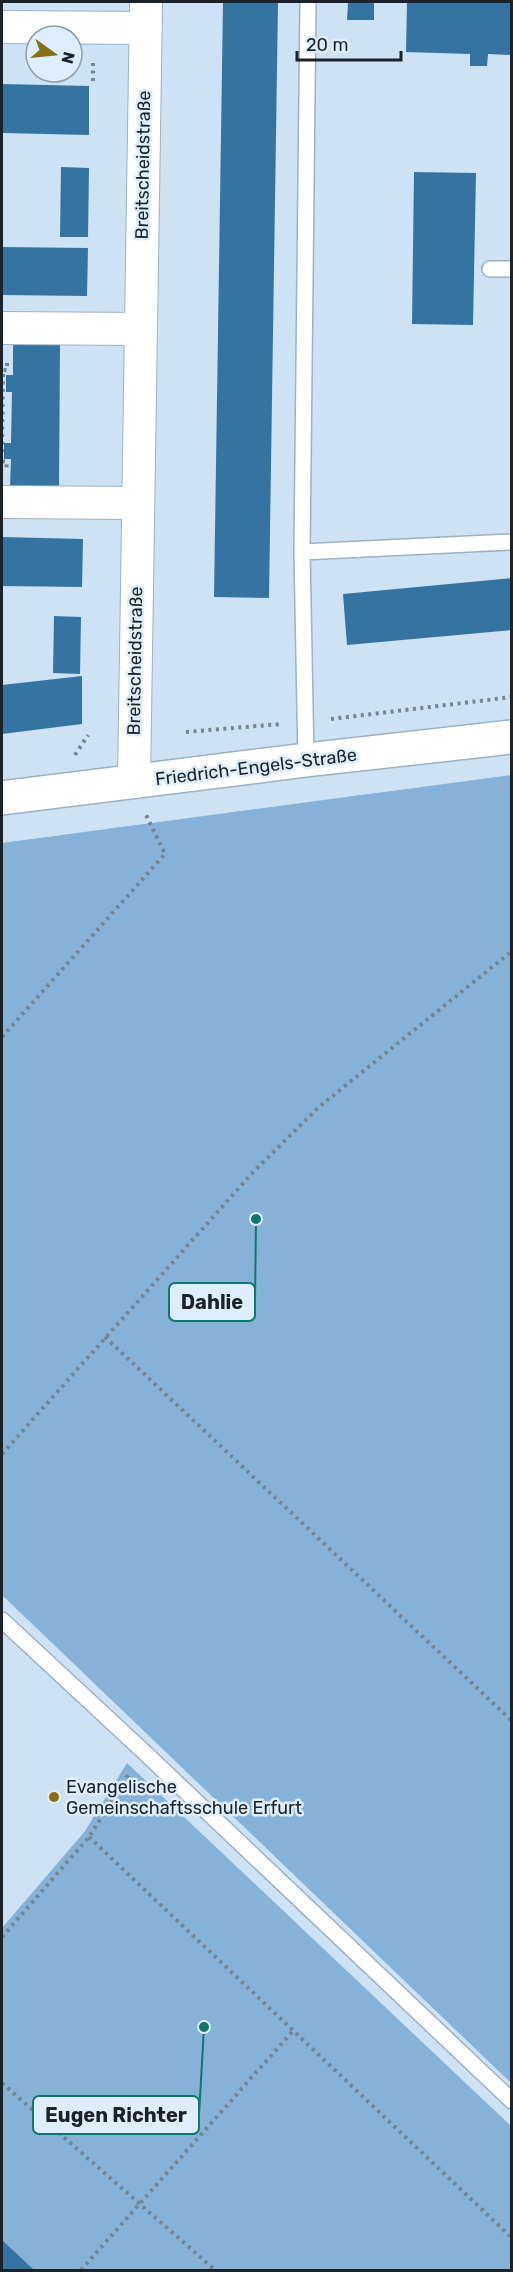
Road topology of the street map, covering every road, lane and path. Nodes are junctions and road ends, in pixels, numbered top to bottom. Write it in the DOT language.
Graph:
graph roads {
  1 [pos="308,2"];
  2 [pos="146,15"];
  3 [pos="2,27"];
  4 [pos="490,269"];
  5 [pos="512,269"];
  6 [pos="5,328"];
  7 [pos="141,328"];
  8 [pos="2,452"];
  9 [pos="2,502"];
  10 [pos="138,503"];
  11 [pos="512,542"];
  12 [pos="302,552"];
  13 [pos="512,697"];
  14 [pos="305,722"];
  15 [pos="186,732"];
  16 [pos="512,737"];
  17 [pos="306,760"];
  18 [pos="134,782"];
  19 [pos="2,798"];
  20 [pos="146,816"];
  21 [pos="512,951"];
  22 [pos="2,1037"];
  23 [pos="105,1337"];
  24 [pos="2,1454"];
  25 [pos="2,1620"];
  26 [pos="512,1721"];
  27 [pos="143,1751"];
  28 [pos="89,1837"];
  29 [pos="2,1937"];
  30 [pos="292,2032"];
  31 [pos="2,2083"];
  32 [pos="512,2101"];
  33 [pos="140,2203"];
  34 [pos="512,2238"];
  35 [pos="81,2271"];
  36 [pos="215,2271"];
  1 -- 12 [label="lane"];
  2 -- 3 [label="street"];
  2 -- 7 [label="street, Breitscheidstraße"];
  4 -- 5 [label="lane"];
  6 -- 7 [label="street"];
  6 -- 8 [label="path"];
  7 -- 10 [label="street, Breitscheidstraße"];
  9 -- 10 [label="street"];
  10 -- 18 [label="street, Breitscheidstraße"];
  11 -- 12 [label="lane"];
  12 -- 14 [label="lane"];
  13 -- 14 [label="path"];
  14 -- 15 [label="path"];
  14 -- 17 [label="lane"];
  16 -- 17 [label="street, Friedrich-Engels-Straße"];
  17 -- 18 [label="street, Friedrich-Engels-Straße"];
  18 -- 19 [label="street, Friedrich-Engels-Straße"];
  20 -- 22 [label="path"];
  21 -- 23 [label="path"];
  23 -- 24 [label="path"];
  23 -- 26 [label="path"];
  25 -- 27 [label="lane"];
  27 -- 28 [label="path"];
  27 -- 32 [label="lane"];
  28 -- 29 [label="path"];
  28 -- 30 [label="path"];
  30 -- 33 [label="path"];
  30 -- 34 [label="path"];
  31 -- 33 [label="path"];
  33 -- 35 [label="path"];
  33 -- 36 [label="path"];
}
